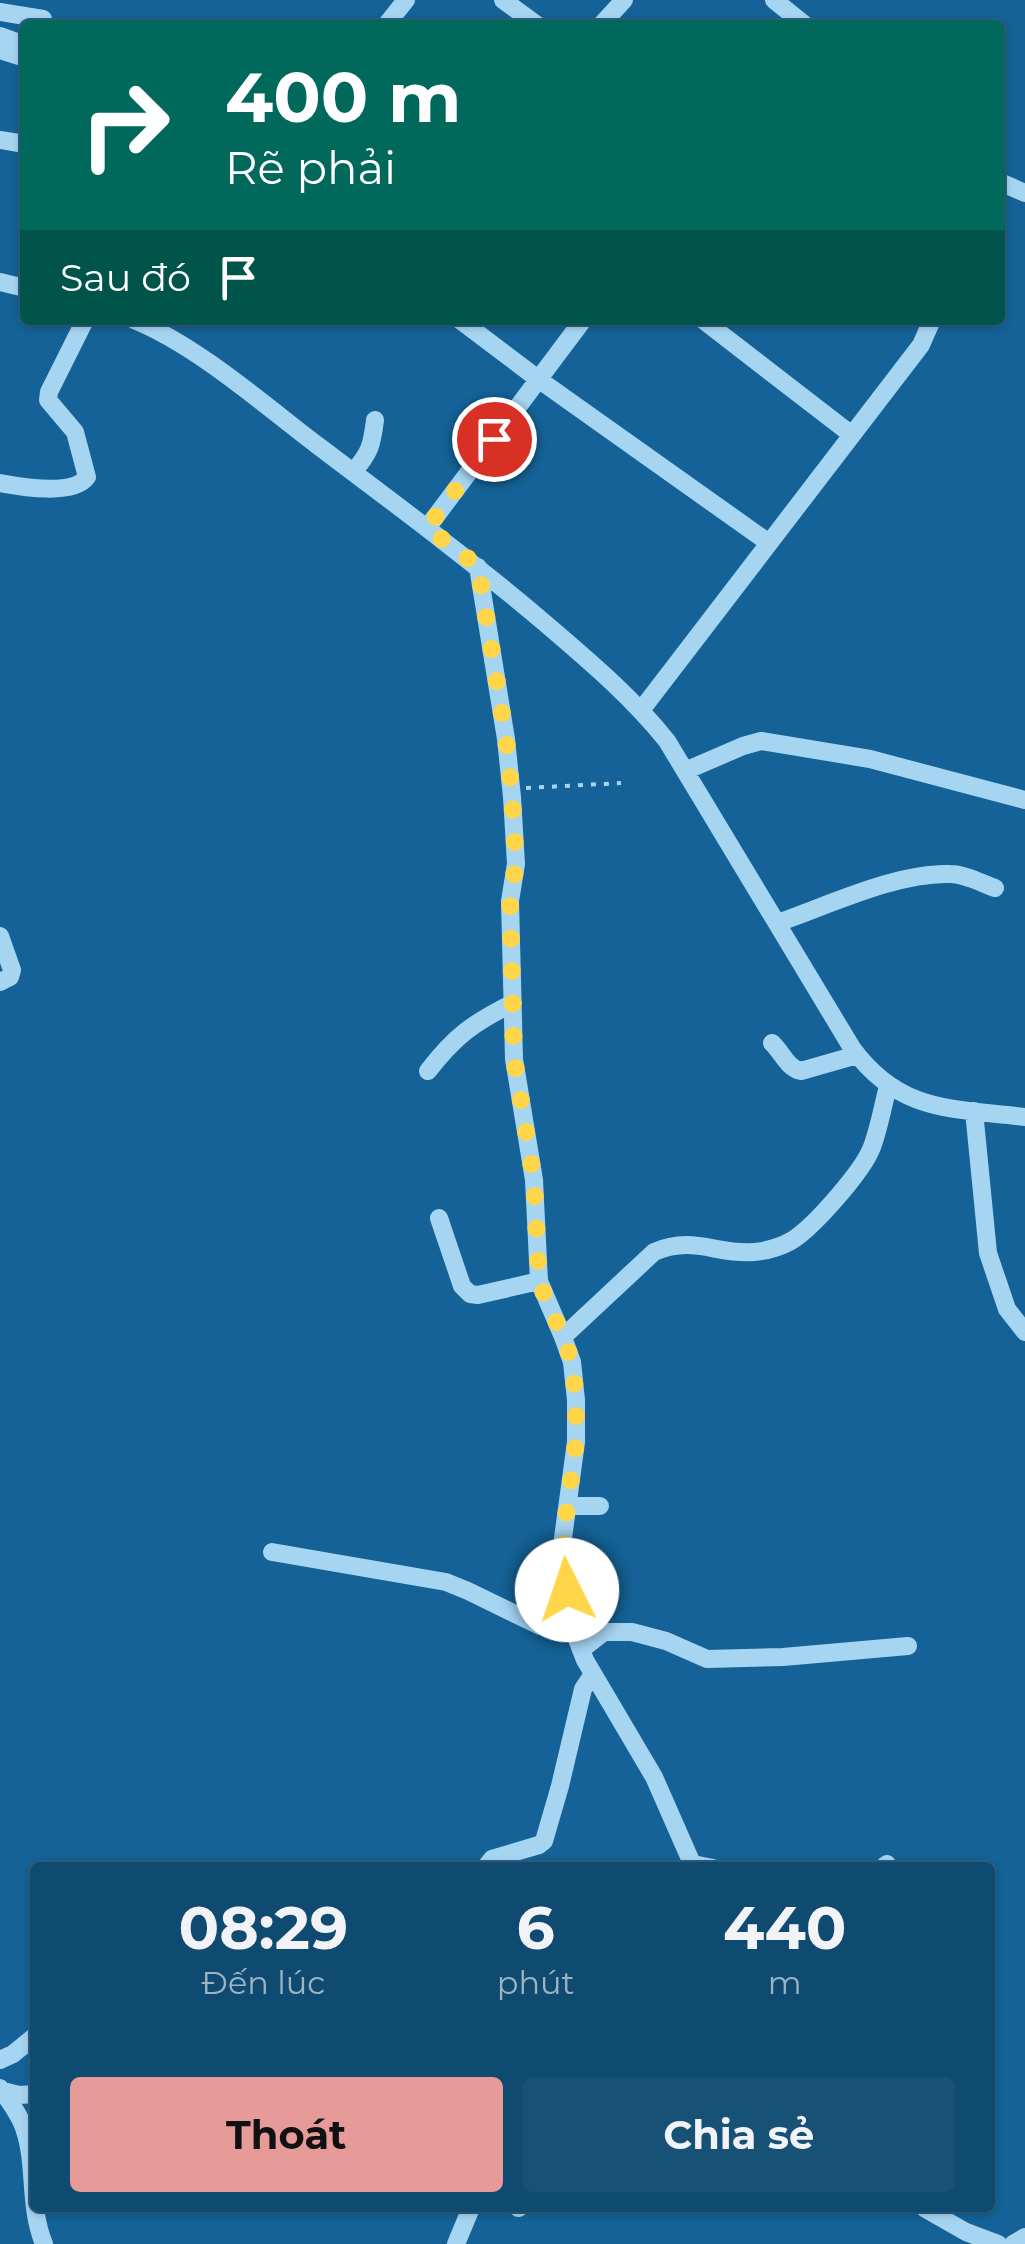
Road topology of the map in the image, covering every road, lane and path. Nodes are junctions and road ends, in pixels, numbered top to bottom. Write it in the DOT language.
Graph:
graph roads {
  1 [pos="2,0"];
  2 [pos="406,0"];
  3 [pos="503,0"];
  4 [pos="624,0"];
  5 [pos="774,0"];
  6 [pos="0,10"];
  7 [pos="43,19"];
  8 [pos="390,20"];
  9 [pos="529,20"];
  10 [pos="606,20"];
  11 [pos="799,20"];
  12 [pos="82,325"];
  13 [pos="161,325"];
  14 [pos="467,325"];
  15 [pos="579,325"];
  16 [pos="709,325"];
  17 [pos="926,325"];
  18 [pos="538,379"];
  19 [pos="375,420"];
  20 [pos="852,435"];
  21 [pos="353,472"];
  22 [pos="0,483"];
  23 [pos="427,528"];
  24 [pos="769,543"];
  25 [pos="478,566"];
  26 [pos="642,709"];
  27 [pos="686,771"];
  28 [pos="621,783"];
  29 [pos="512,788"];
  30 [pos="1025,800"];
  31 [pos="995,888"];
  32 [pos="777,924"];
  33 [pos="0,936"];
  34 [pos="0,982"];
  35 [pos="512,1003"];
  36 [pos="772,1043"];
  37 [pos="857,1055"];
  38 [pos="428,1071"];
  39 [pos="888,1086"];
  40 [pos="974,1111"];
  41 [pos="1025,1117"];
  42 [pos="439,1218"];
  43 [pos="539,1282"];
  44 [pos="1025,1332"];
  45 [pos="563,1337"];
  46 [pos="568,1506"];
  47 [pos="600,1506"];
  48 [pos="272,1552"];
  49 [pos="571,1624"];
  50 [pos="908,1646"];
  51 [pos="581,1650"];
  52 [pos="593,1674"];
  53 [pos="489,1862"];
  54 [pos="692,1862"];
  55 [pos="30,2040"];
  56 [pos="0,2060"];
  57 [pos="1,2090"];
  58 [pos="30,2095"];
  59 [pos="30,2150"];
  60 [pos="34,2212"];
  61 [pos="469,2212"];
  62 [pos="931,2212"];
  63 [pos="1025,2237"];
  64 [pos="44,2244"];
  65 [pos="456,2244"];
  66 [pos="998,2244"];
  67 [pos="1012,2244"];
  1 -- 6 [label="street"];
  2 -- 8 [label="street"];
  3 -- 9 [label="street"];
  4 -- 10 [label="street"];
  5 -- 11 [label="street"];
  6 -- 7 [label="street"];
  12 -- 22 [label="street"];
  13 -- 21 [label="street"];
  14 -- 18 [label="street"];
  15 -- 18 [label="street"];
  16 -- 20 [label="street"];
  17 -- 20 [label="street"];
  18 -- 23 [label="street"];
  18 -- 24 [label="street"];
  19 -- 21 [label="street"];
  20 -- 24 [label="street"];
  21 -- 23 [label="street"];
  23 -- 25 [label="street"];
  24 -- 26 [label="street"];
  25 -- 26 [label="street"];
  25 -- 29 [label="street"];
  26 -- 27 [label="street"];
  27 -- 30 [label="street"];
  27 -- 32 [label="street"];
  28 -- 29 [label="path"];
  29 -- 35 [label="street"];
  31 -- 32 [label="street"];
  32 -- 37 [label="street"];
  33 -- 34 [label="street"];
  35 -- 38 [label="street"];
  35 -- 43 [label="street"];
  36 -- 37 [label="street"];
  37 -- 39 [label="street"];
  39 -- 40 [label="street"];
  39 -- 45 [label="street"];
  40 -- 41 [label="street"];
  40 -- 44 [label="street"];
  42 -- 43 [label="street"];
  43 -- 45 [label="street"];
  45 -- 46 [label="street"];
  46 -- 47 [label="street"];
  46 -- 49 [label="street"];
  48 -- 49 [label="street"];
  49 -- 51 [label="street"];
  50 -- 51 [label="street"];
  51 -- 52 [label="street"];
  52 -- 53 [label="street"];
  52 -- 54 [label="street"];
  55 -- 56 [label="street"];
  57 -- 58 [label="street"];
  57 -- 59 [label="street"];
  60 -- 64 [label="street"];
  61 -- 65 [label="street"];
  62 -- 66 [label="street"];
  63 -- 67 [label="street"];
}
